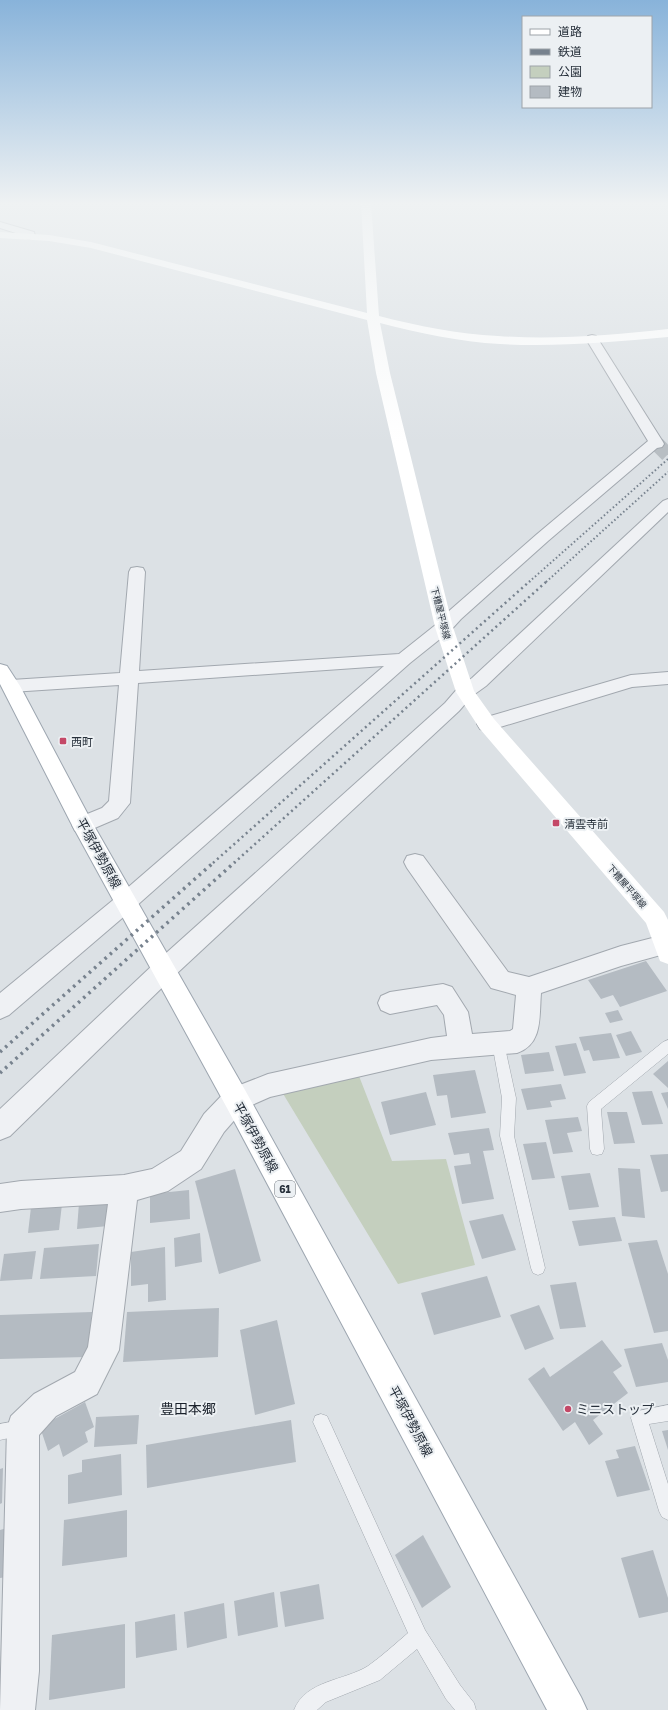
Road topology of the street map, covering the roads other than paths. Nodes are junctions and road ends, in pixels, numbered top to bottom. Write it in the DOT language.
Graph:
graph roads {
  1 [pos="237,283"];
  2 [pos="371,283"];
  3 [pos="373,318"];
  4 [pos="668,333"];
  5 [pos="592,339"];
  6 [pos="668,504"];
  7 [pos="137,572"];
  8 [pos="444,627"];
  9 [pos="404,659"];
  10 [pos="4,678"];
  11 [pos="129,678"];
  12 [pos="668,678"];
  13 [pos="465,692"];
  14 [pos="487,724"];
  15 [pos="84,825"];
  16 [pos="415,862"];
  17 [pos="126,902"];
  18 [pos="662,920"];
  19 [pos="666,950"];
  20 [pos="164,970"];
  21 [pos="529,987"];
  22 [pos="390,1003"];
  23 [pos="0,1008"];
  24 [pos="498,1043"];
  25 [pos="461,1046"];
  26 [pos="668,1046"];
  27 [pos="236,1099"];
  28 [pos="0,1127"];
  29 [pos="597,1149"];
  30 [pos="124,1189"];
  31 [pos="0,1198"];
  32 [pos="538,1268"];
  33 [pos="668,1413"];
  34 [pos="321,1422"];
  35 [pos="12,1430"];
  36 [pos="668,1510"];
  37 [pos="419,1636"];
  38 [pos="11,1705"];
  39 [pos="303,1710"];
  40 [pos="467,1710"];
  41 [pos="568,1710"];
  1 -- 3 [label="main road"];
  2 -- 3 [label="main road, 下糟屋平塚線"];
  3 -- 5 [label="main road"];
  3 -- 8 [label="main road, 下糟屋平塚線"];
  4 -- 5 [label="main road"];
  5 -- 8 [label="street"];
  6 -- 13 [label="street"];
  7 -- 11 [label="street"];
  8 -- 9 [label="street"];
  8 -- 13 [label="main road, 下糟屋平塚線"];
  9 -- 11 [label="street"];
  9 -- 17 [label="street"];
  10 -- 11 [label="street"];
  10 -- 15 [label="main road, 平塚伊勢原線 / 61"];
  11 -- 15 [label="street"];
  12 -- 14 [label="street"];
  13 -- 14 [label="main road, 下糟屋平塚線"];
  13 -- 20 [label="street"];
  14 -- 18 [label="main road, 下糟屋平塚線"];
  15 -- 17 [label="main road, 平塚伊勢原線 / 61"];
  16 -- 21 [label="street"];
  17 -- 20 [label="main road, 平塚伊勢原線 / 61"];
  17 -- 23 [label="street"];
  18 -- 19 [label="main road, 下糟屋平塚線"];
  19 -- 21 [label="street"];
  20 -- 27 [label="main road, 平塚伊勢原線 / 61"];
  20 -- 28 [label="street"];
  21 -- 24 [label="street"];
  22 -- 25 [label="street"];
  24 -- 25 [label="street"];
  24 -- 32 [label="lane"];
  25 -- 27 [label="street"];
  26 -- 29 [label="lane"];
  27 -- 30 [label="street"];
  27 -- 41 [label="main road, 平塚伊勢原線 / 61"];
  30 -- 31 [label="street"];
  30 -- 35 [label="street"];
  33 -- 36 [label="lane"];
  34 -- 37 [label="lane"];
  35 -- 38 [label="street"];
  37 -- 39 [label="lane"];
  37 -- 40 [label="lane"];
}
